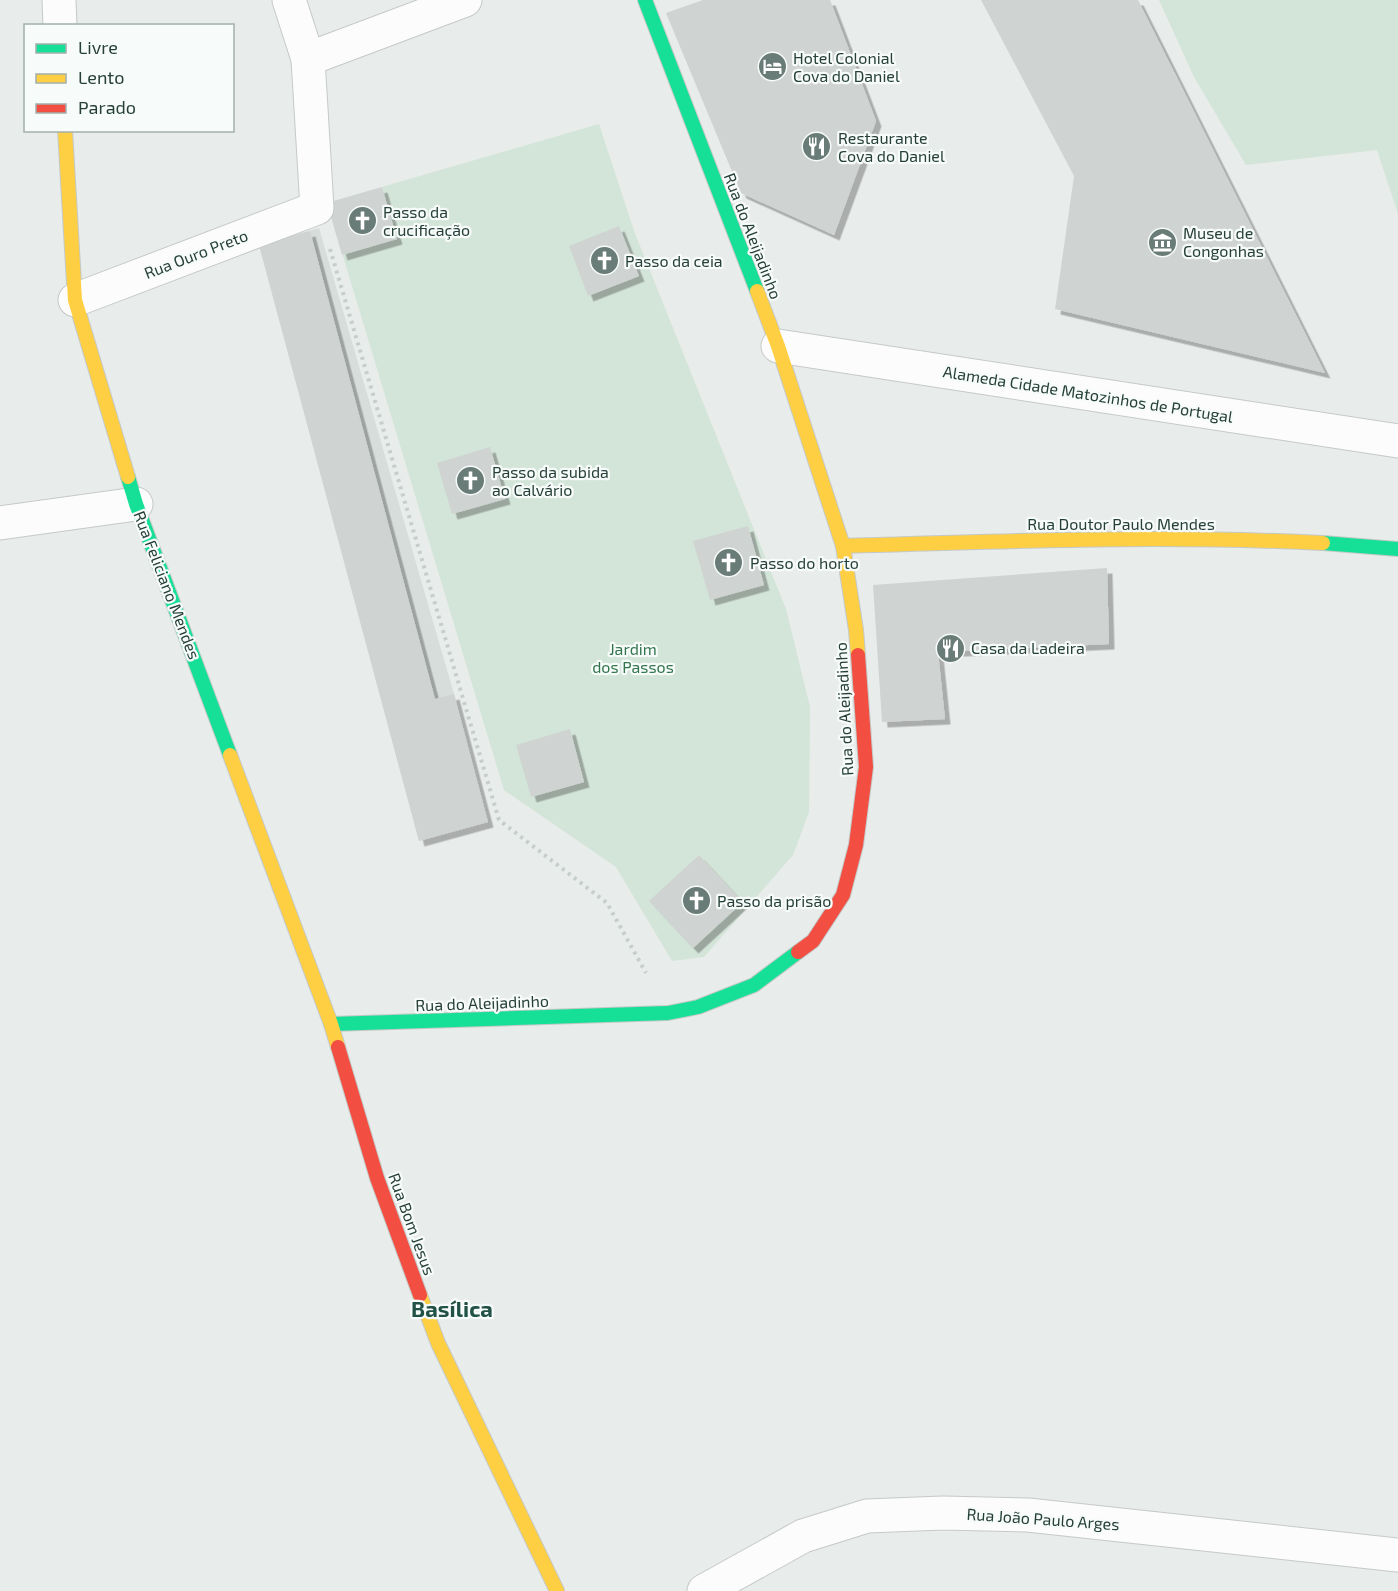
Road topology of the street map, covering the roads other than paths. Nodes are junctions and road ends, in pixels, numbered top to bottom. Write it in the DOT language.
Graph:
graph roads {
  1 [pos="59,0"];
  2 [pos="289,0"];
  3 [pos="465,0"];
  4 [pos="645,0"];
  5 [pos="60,24"];
  6 [pos="308,59"];
  7 [pos="65,132"];
  8 [pos="75,300"];
  9 [pos="778,346"];
  10 [pos="1398,441"];
  11 [pos="136,504"];
  12 [pos="0,523"];
  13 [pos="843,546"];
  14 [pos="1398,549"];
  15 [pos="331,1024"];
  16 [pos="1398,1555"];
  17 [pos="557,1591"];
  18 [pos="704,1591"];
  1 -- 5 [label="street"];
  2 -- 6 [label="street"];
  3 -- 6 [label="street"];
  4 -- 9 [label="street, Rua do Aleijadinho"];
  6 -- 8 [label="street, Rua Ouro Preto"];
  7 -- 8 [label="street, Rua Feliciano Mendes"];
  8 -- 11 [label="street, Rua Feliciano Mendes"];
  9 -- 10 [label="street, Alameda Cidade Matozinhos de Portugal"];
  9 -- 13 [label="street, Rua do Aleijadinho"];
  11 -- 12 [label="street"];
  11 -- 15 [label="street, Rua Feliciano Mendes"];
  13 -- 14 [label="street, Rua Doutor Paulo Mendes"];
  13 -- 15 [label="street, Rua do Aleijadinho"];
  15 -- 17 [label="street, Rua Bom Jesus"];
  16 -- 18 [label="street, Rua João Paulo Arges"];
}
